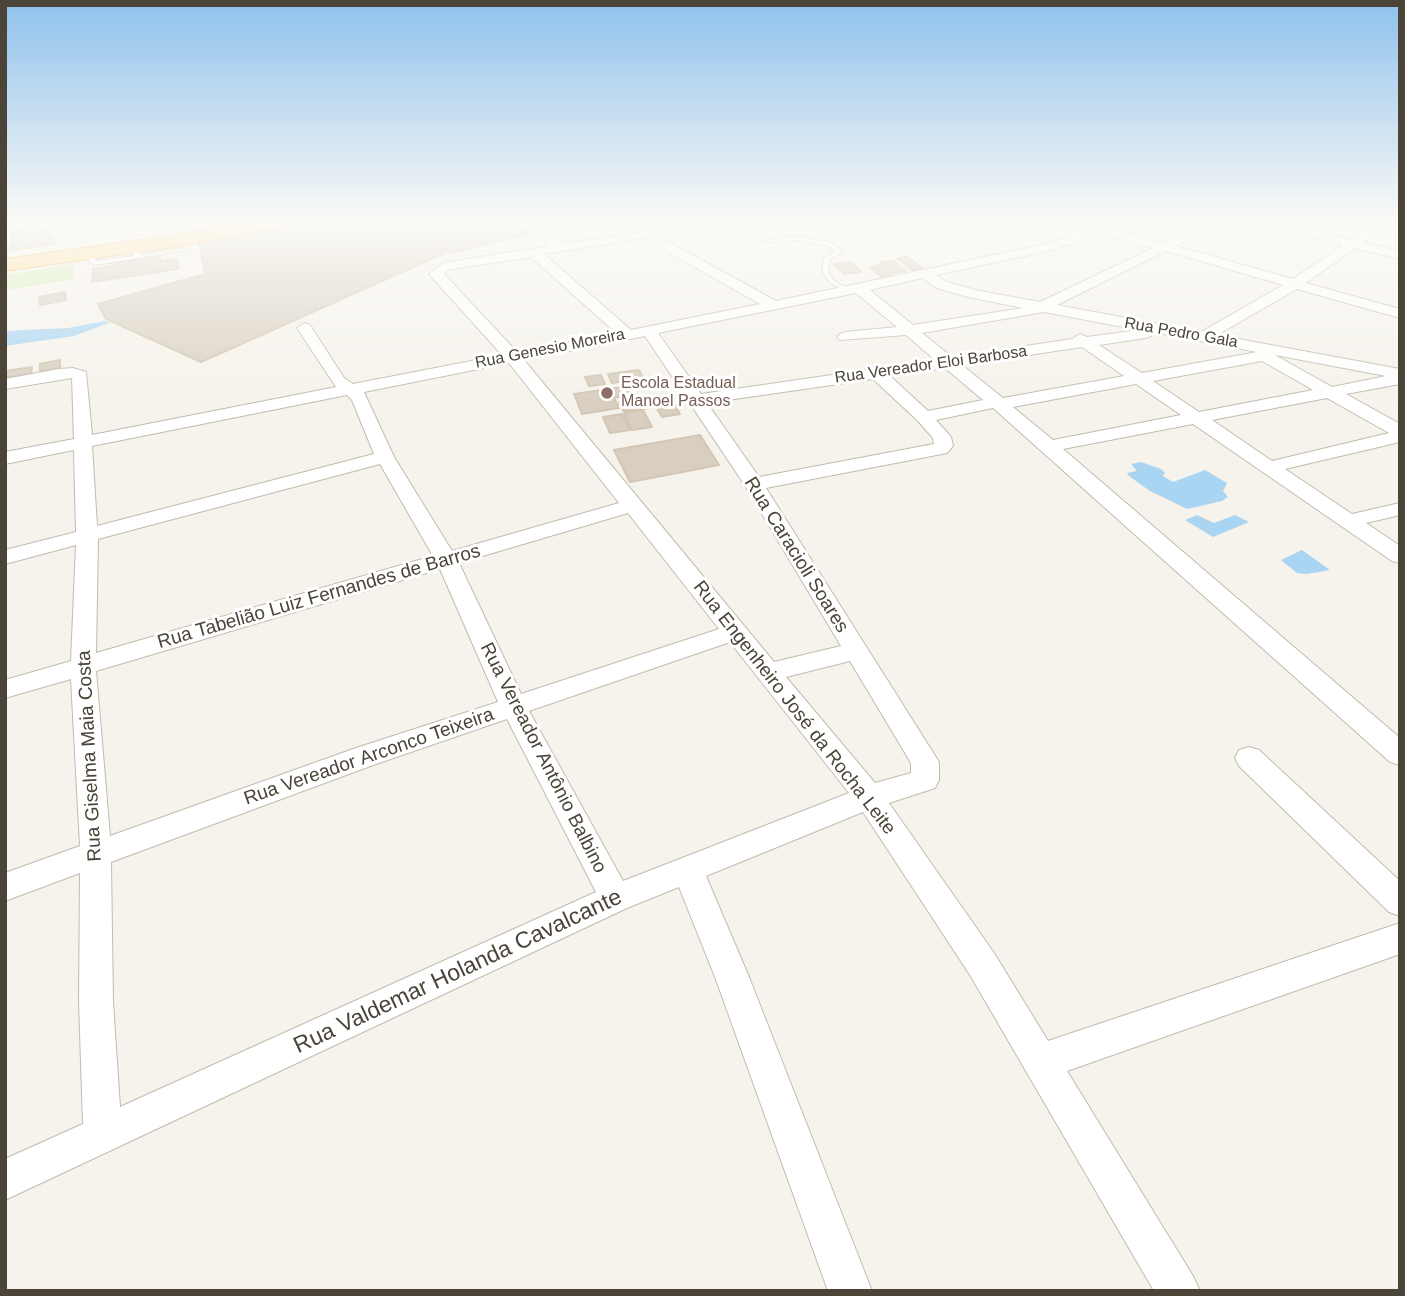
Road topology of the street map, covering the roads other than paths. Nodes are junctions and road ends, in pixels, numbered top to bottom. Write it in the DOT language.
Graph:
graph roads {
  1 [pos="442,280"];
  2 [pos="570,280"];
  3 [pos="729,280"];
  4 [pos="831,280"];
  5 [pos="893,280"];
  6 [pos="938,280"];
  7 [pos="1094,280"];
  8 [pos="1283,280"];
  9 [pos="1300,280"];
  10 [pos="1295,284"];
  11 [pos="852,289"];
  12 [pos="774,306"];
  13 [pos="1039,308"];
  14 [pos="1400,314"];
  15 [pos="306,328"];
  16 [pos="911,330"];
  17 [pos="1166,330"];
  18 [pos="638,332"];
  19 [pos="845,337"];
  20 [pos="1203,337"];
  21 [pos="1086,342"];
  22 [pos="1244,344"];
  23 [pos="512,356"];
  24 [pos="1265,356"];
  25 [pos="950,362"];
  26 [pos="876,372"];
  27 [pos="1398,373"];
  28 [pos="1139,379"];
  29 [pos="5,384"];
  30 [pos="350,390"];
  31 [pos="1331,393"];
  32 [pos="696,400"];
  33 [pos="998,403"];
  34 [pos="924,417"];
  35 [pos="1198,418"];
  36 [pos="1400,434"];
  37 [pos="82,441"];
  38 [pos="1049,446"];
  39 [pos="386,457"];
  40 [pos="5,458"];
  41 [pos="1269,467"];
  42 [pos="754,484"];
  43 [pos="633,505"];
  44 [pos="1400,509"];
  45 [pos="1349,521"];
  46 [pos="87,537"];
  47 [pos="1400,556"];
  48 [pos="5,557"];
  49 [pos="447,561"];
  50 [pos="735,632"];
  51 [pos="856,651"];
  52 [pos="83,666"];
  53 [pos="769,672"];
  54 [pos="5,689"];
  55 [pos="513,708"];
  56 [pos="1400,754"];
  57 [pos="1249,758"];
  58 [pos="918,784"];
  59 [pos="869,797"];
  60 [pos="96,854"];
  61 [pos="688,870"];
  62 [pos="5,887"];
  63 [pos="616,898"];
  64 [pos="1400,902"];
  65 [pos="1400,938"];
  66 [pos="1042,1061"];
  67 [pos="103,1136"];
  68 [pos="5,1180"];
  69 [pos="850,1291"];
  70 [pos="1178,1291"];
  1 -- 23 [label="street, Rua Engenheiro José da Rocha Leite"];
  2 -- 18 [label="street, Rua Caracioli Soares"];
  3 -- 12 [label="street"];
  4 -- 11 [label="lane"];
  5 -- 11 [label="street, Rua Genesio Moreira"];
  6 -- 13 [label="street, Rua Pedro Gala"];
  7 -- 13 [label="street"];
  8 -- 10 [label="street"];
  9 -- 10 [label="street"];
  10 -- 14 [label="street"];
  10 -- 20 [label="street"];
  11 -- 12 [label="street, Rua Genesio Moreira"];
  11 -- 16 [label="street"];
  12 -- 18 [label="street, Rua Genesio Moreira"];
  13 -- 16 [label="street"];
  13 -- 17 [label="street, Rua Pedro Gala"];
  13 -- 21 [label="street"];
  15 -- 30 [label="street, Rua Vereador Antônio Balbino"];
  16 -- 19 [label="street"];
  16 -- 25 [label="street"];
  17 -- 20 [label="street, Rua Pedro Gala"];
  17 -- 21 [label="street, Rua Vereador Eloi Barbosa"];
  18 -- 23 [label="street, Rua Genesio Moreira"];
  18 -- 32 [label="street, Rua Caracioli Soares"];
  20 -- 22 [label="street, Rua Pedro Gala"];
  21 -- 25 [label="street, Rua Vereador Eloi Barbosa"];
  21 -- 28 [label="street"];
  22 -- 24 [label="street"];
  22 -- 27 [label="street, Rua Pedro Gala"];
  23 -- 30 [label="street, Rua Genesio Moreira"];
  23 -- 43 [label="street, Rua Engenheiro José da Rocha Leite"];
  24 -- 28 [label="street"];
  24 -- 31 [label="street"];
  25 -- 26 [label="street, Rua Vereador Eloi Barbosa"];
  25 -- 33 [label="street"];
  26 -- 32 [label="street, Rua Vereador Eloi Barbosa"];
  26 -- 34 [label="street"];
  27 -- 31 [label="street"];
  28 -- 33 [label="street"];
  28 -- 35 [label="street"];
  29 -- 37 [label="street, Rua Giselma Maia Costa"];
  30 -- 37 [label="street, Rua Genesio Moreira"];
  30 -- 39 [label="street, Rua Vereador Antônio Balbino"];
  31 -- 35 [label="street"];
  31 -- 36 [label="street"];
  32 -- 42 [label="street, Rua Caracioli Soares"];
  33 -- 34 [label="street"];
  33 -- 38 [label="street"];
  34 -- 42 [label="street"];
  35 -- 38 [label="street"];
  35 -- 41 [label="street"];
  36 -- 41 [label="street"];
  37 -- 40 [label="street, Rua Genesio Moreira"];
  37 -- 46 [label="street, Rua Giselma Maia Costa"];
  38 -- 56 [label="street"];
  39 -- 46 [label="street"];
  39 -- 49 [label="street, Rua Vereador Antônio Balbino"];
  41 -- 45 [label="street"];
  42 -- 51 [label="street, Rua Caracioli Soares"];
  43 -- 49 [label="street, Rua Tabelião Luiz Fernandes de Barros"];
  43 -- 50 [label="street, Rua Engenheiro José da Rocha Leite"];
  44 -- 45 [label="street"];
  45 -- 47 [label="street"];
  46 -- 48 [label="street"];
  46 -- 52 [label="street, Rua Giselma Maia Costa"];
  49 -- 52 [label="street, Rua Tabelião Luiz Fernandes de Barros"];
  49 -- 55 [label="street, Rua Vereador Antônio Balbino"];
  50 -- 53 [label="street, Rua Engenheiro José da Rocha Leite"];
  50 -- 55 [label="street, Rua Vereador Arconco Teixeira"];
  51 -- 53 [label="street"];
  51 -- 58 [label="street, Rua Caracioli Soares"];
  52 -- 54 [label="street, Rua Tabelião Luiz Fernandes de Barros"];
  52 -- 60 [label="street, Rua Giselma Maia Costa"];
  53 -- 59 [label="street, Rua Engenheiro José da Rocha Leite"];
  55 -- 60 [label="street, Rua Vereador Arconco Teixeira"];
  55 -- 63 [label="street, Rua Vereador Antônio Balbino"];
  57 -- 64 [label="street"];
  58 -- 59 [label="street, Rua Valdemar Holanda Cavalcante"];
  59 -- 61 [label="street, Rua Valdemar Holanda Cavalcante"];
  59 -- 66 [label="street, Rua Engenheiro José da Rocha Leite"];
  60 -- 62 [label="street, Rua Vereador Arconco Teixeira"];
  60 -- 67 [label="street, Rua Giselma Maia Costa"];
  61 -- 63 [label="street, Rua Valdemar Holanda Cavalcante"];
  61 -- 69 [label="street"];
  63 -- 67 [label="street, Rua Valdemar Holanda Cavalcante"];
  65 -- 66 [label="street"];
  66 -- 70 [label="street, Rua Engenheiro José da Rocha Leite"];
  67 -- 68 [label="street, Rua Valdemar Holanda Cavalcante"];
}
